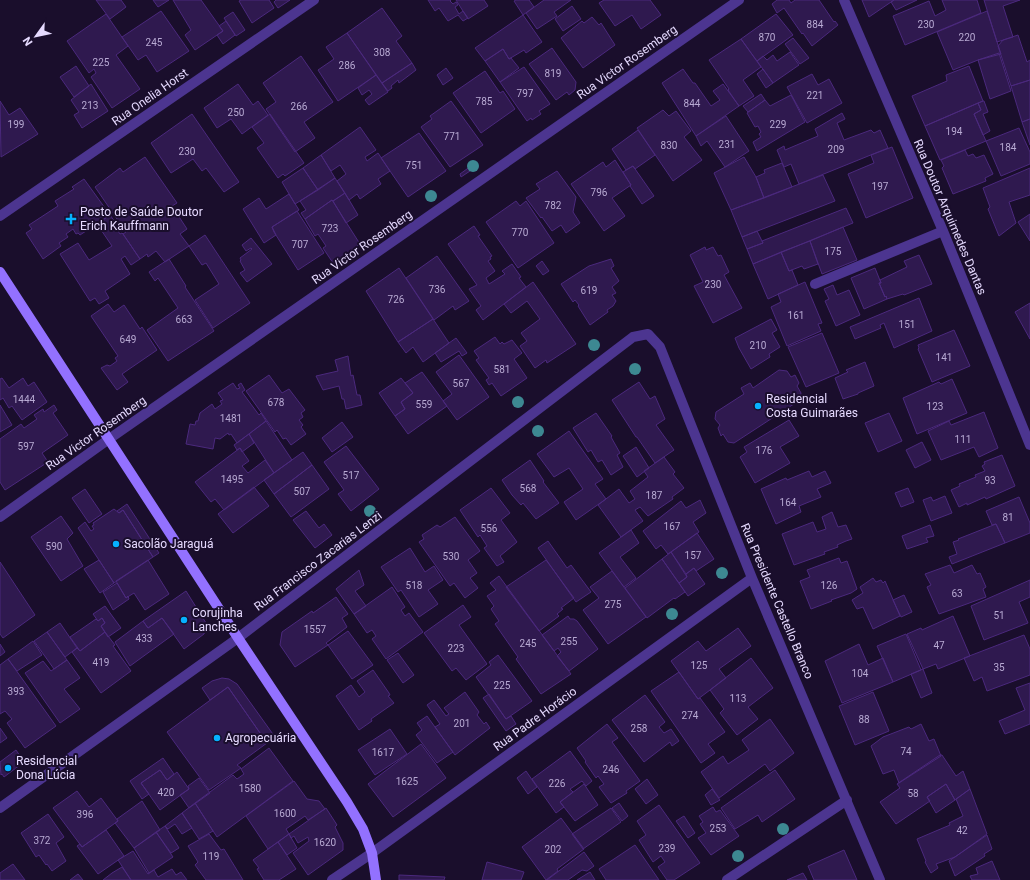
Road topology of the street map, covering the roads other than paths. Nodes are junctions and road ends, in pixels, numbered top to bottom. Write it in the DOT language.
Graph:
graph roads {
  1 [pos="314,0"];
  2 [pos="739,0"];
  3 [pos="844,0"];
  4 [pos="0,216"];
  5 [pos="943,231"];
  6 [pos="0,272"];
  7 [pos="815,284"];
  8 [pos="648,334"];
  9 [pos="109,439"];
  10 [pos="1030,445"];
  11 [pos="0,517"];
  12 [pos="752,578"];
  13 [pos="238,638"];
  14 [pos="846,800"];
  15 [pos="0,808"];
  16 [pos="372,853"];
  17 [pos="332,880"];
  18 [pos="376,880"];
  19 [pos="727,880"];
  20 [pos="880,880"];
  1 -- 4 [label="street, Rua Onelia Horst"];
  2 -- 9 [label="street, Rua Victor Rosemberg"];
  3 -- 5 [label="street, Rua Doutor Arquimedes Dantas"];
  5 -- 7 [label="street"];
  5 -- 10 [label="street, Rua Doutor Arquimedes Dantas"];
  6 -- 9 [label="main road"];
  8 -- 12 [label="street, Rua Presidente Castello Branco"];
  8 -- 13 [label="street, Rua Francisco Zacarias Lenzi"];
  9 -- 11 [label="street, Rua Victor Rosemberg"];
  9 -- 13 [label="main road"];
  12 -- 14 [label="street, Rua Presidente Castello Branco"];
  12 -- 16 [label="street, Rua Padre Horácio"];
  13 -- 15 [label="street, Rua Francisco Zacarias Lenzi"];
  13 -- 16 [label="main road"];
  14 -- 19 [label="street"];
  14 -- 20 [label="street, Rua Presidente Castello Branco"];
  16 -- 17 [label="street, Rua Padre Horácio"];
  16 -- 18 [label="main road"];
}
